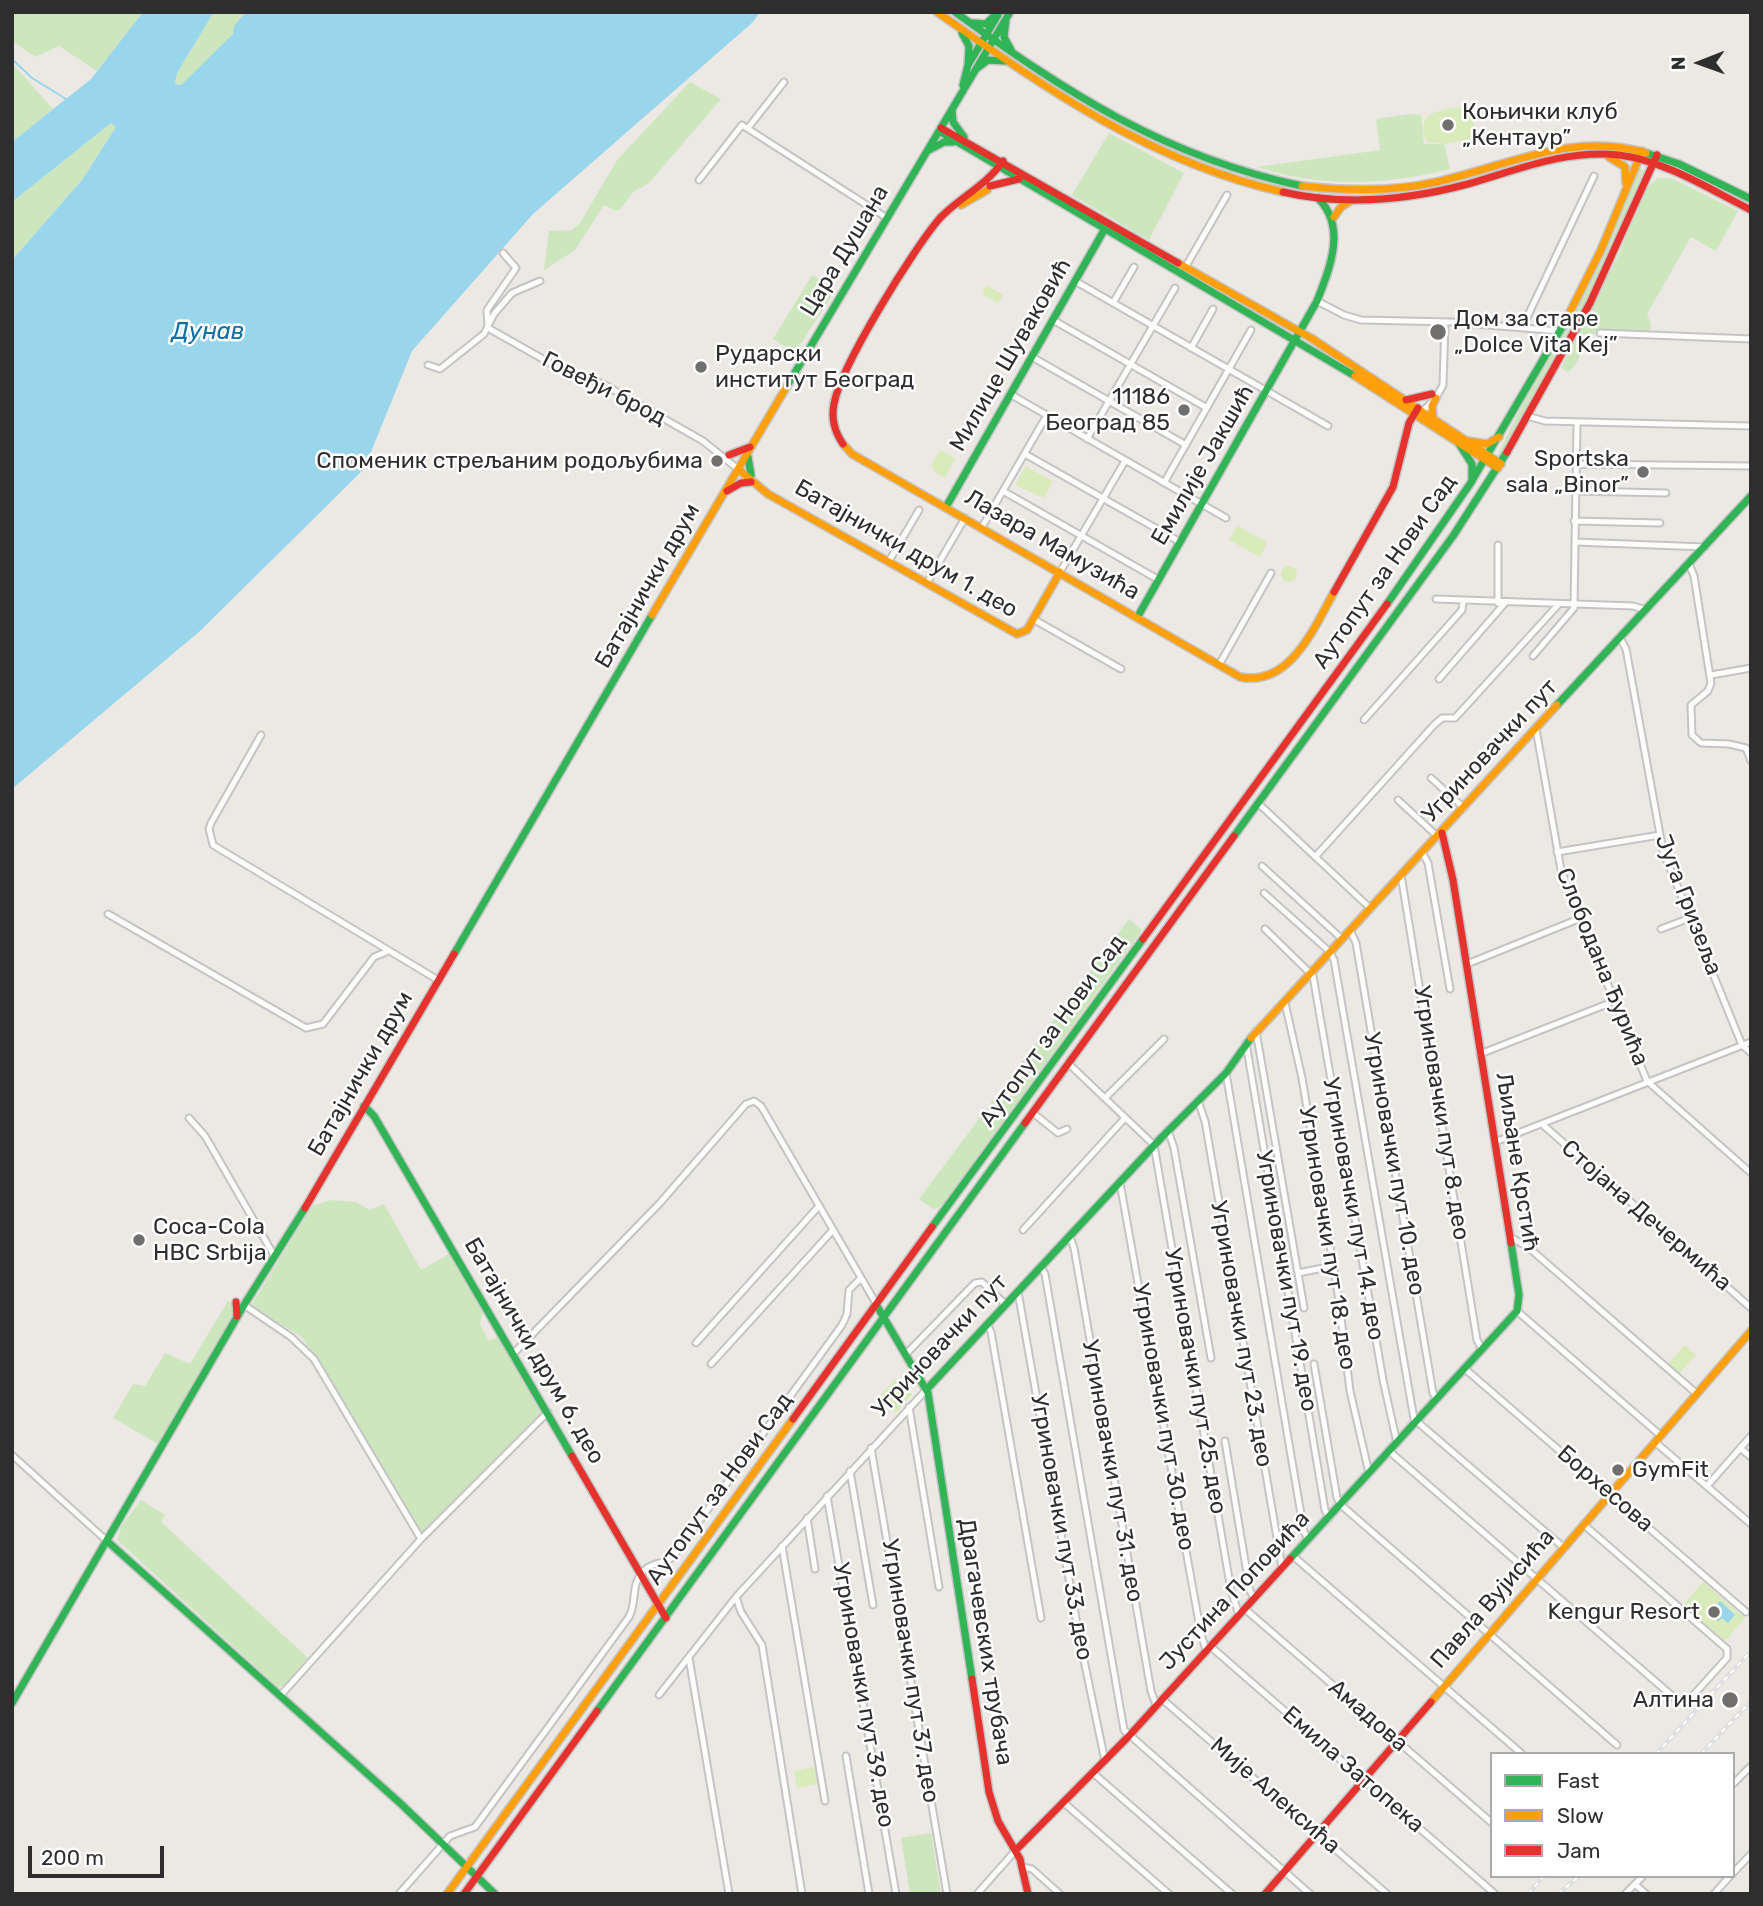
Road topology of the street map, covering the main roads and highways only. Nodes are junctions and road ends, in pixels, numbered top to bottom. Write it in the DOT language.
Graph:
graph roads {
  1 [pos="937,12"];
  2 [pos="999,12"];
  3 [pos="958,14"];
  4 [pos="1008,16"];
  5 [pos="956,26"];
  6 [pos="989,38"];
  7 [pos="985,46"];
  8 [pos="1014,55"];
  9 [pos="1009,62"];
  10 [pos="972,67"];
  11 [pos="953,108"];
  12 [pos="1112,114"];
  13 [pos="1107,122"];
  14 [pos="940,130"];
  15 [pos="956,143"];
  16 [pos="972,144"];
  17 [pos="928,150"];
  18 [pos="1596,155"];
  19 [pos="1640,155"];
  20 [pos="1655,159"];
  21 [pos="989,161"];
  22 [pos="1003,165"];
  23 [pos="1673,172"];
  24 [pos="1022,179"];
  25 [pos="990,183"];
  26 [pos="1644,186"];
  27 [pos="1626,190"];
  28 [pos="1318,198"];
  29 [pos="1751,199"];
  30 [pos="1353,200"];
  31 [pos="1751,210"];
  32 [pos="1334,217"];
  33 [pos="1107,225"];
  34 [pos="1299,336"];
  35 [pos="1404,403"];
  36 [pos="1418,412"];
  37 [pos="1432,421"];
  38 [pos="1410,428"];
  39 [pos="1505,429"];
  40 [pos="1468,441"];
  41 [pos="1458,442"];
  42 [pos="751,446"];
  43 [pos="729,455"];
  44 [pos="1487,459"];
  45 [pos="1499,466"];
  46 [pos="739,467"];
  47 [pos="752,478"];
  48 [pos="1471,485"];
  49 [pos="724,494"];
  50 [pos="1751,496"];
  51 [pos="946,507"];
  52 [pos="1060,572"];
  53 [pos="1138,617"];
  54 [pos="1440,834"];
  55 [pos="364,1106"];
  56 [pos="877,1306"];
  57 [pos="1517,1311"];
  58 [pos="884,1319"];
  59 [pos="1751,1331"];
  60 [pos="927,1390"];
  61 [pos="107,1541"];
  62 [pos="659,1605"];
  63 [pos="666,1618"];
  64 [pos="12,1703"];
  65 [pos="1016,1850"];
  66 [pos="467,1868"];
  67 [pos="477,1877"];
  68 [pos="447,1894"];
  69 [pos="464,1894"];
  70 [pos="495,1894"];
  71 [pos="1028,1894"];
  72 [pos="1265,1894"];
  1 -- 5 [label="main road"];
  2 -- 3 [label="main road"];
  2 -- 6 [label="main road, Цара Душана"];
  3 -- 6 [label="main road"];
  4 -- 6 [label="main road, Цара Душана"];
  4 -- 8 [label="main road"];
  5 -- 7 [label="main road"];
  5 -- 10 [label="main road"];
  6 -- 7 [label="main road, Цара Душана"];
  6 -- 8 [label="main road"];
  7 -- 9 [label="main road"];
  7 -- 10 [label="main road, Цара Душана"];
  8 -- 12 [label="main road"];
  9 -- 10 [label="main road"];
  9 -- 13 [label="main road"];
  10 -- 11 [label="main road, Цара Душана"];
  11 -- 14 [label="main road, Цара Душана"];
  11 -- 16 [label="main road"];
  12 -- 13 [label="main road"];
  12 -- 19 [label="main road"];
  13 -- 28 [label="main road"];
  14 -- 15 [label="main road"];
  14 -- 16 [label="main road"];
  14 -- 17 [label="main road, Цара Душана"];
  15 -- 17 [label="main road"];
  15 -- 21 [label="main road"];
  16 -- 22 [label="main road"];
  17 -- 42 [label="main road, Цара Душана"];
  18 -- 19 [label="main road"];
  18 -- 27 [label="main road"];
  18 -- 30 [label="main road"];
  19 -- 20 [label="main road"];
  19 -- 27 [label="main road, Аутопут за Нови Сад"];
  20 -- 23 [label="main road"];
  20 -- 26 [label="main road, Аутопут за Нови Сад"];
  20 -- 29 [label="main road"];
  21 -- 22 [label="main road"];
  21 -- 25 [label="main road"];
  22 -- 24 [label="main road"];
  22 -- 25 [label="main road"];
  22 -- 33 [label="main road"];
  23 -- 26 [label="main road"];
  23 -- 31 [label="main road"];
  24 -- 25 [label="main road"];
  24 -- 33 [label="main road"];
  25 -- 51 [label="main road, Лазара Мамузића"];
  26 -- 45 [label="main road, Аутопут за Нови Сад"];
  27 -- 39 [label="main road, Аутопут за Нови Сад"];
  28 -- 30 [label="main road"];
  28 -- 32 [label="main road"];
  30 -- 32 [label="main road"];
  32 -- 34 [label="main road, Емилије Јакшић"];
  33 -- 34 [label="main road"];
  33 -- 34 [label="main road"];
  33 -- 51 [label="main road, Милице Шуваковић"];
  34 -- 35 [label="main road"];
  34 -- 53 [label="main road, Емилије Јакшић"];
  35 -- 36 [label="main road"];
  35 -- 37 [label="main road"];
  35 -- 38 [label="main road"];
  36 -- 37 [label="main road"];
  36 -- 38 [label="main road"];
  37 -- 38 [label="main road"];
  37 -- 40 [label="main road"];
  37 -- 41 [label="main road"];
  38 -- 53 [label="main road, Лазара Мамузића"];
  39 -- 40 [label="main road"];
  39 -- 44 [label="main road, Аутопут за Нови Сад"];
  40 -- 44 [label="main road"];
  41 -- 44 [label="main road"];
  41 -- 48 [label="main road"];
  42 -- 43 [label="main road"];
  42 -- 46 [label="main road, Цара Душана"];
  42 -- 47 [label="main road"];
  44 -- 45 [label="main road"];
  44 -- 48 [label="main road, Аутопут за Нови Сад"];
  45 -- 58 [label="main road, Аутопут за Нови Сад"];
  46 -- 47 [label="main road, Батајнички друм 1. део"];
  46 -- 49 [label="main road, Батајнички друм"];
  47 -- 49 [label="main road"];
  47 -- 52 [label="main road, Батајнички друм 1. део"];
  48 -- 56 [label="main road, Аутопут за Нови Сад"];
  49 -- 55 [label="main road, Батајнички друм"];
  50 -- 54 [label="main road, Угриновачки пут"];
  51 -- 52 [label="main road, Лазара Мамузића"];
  52 -- 53 [label="main road, Лазара Мамузића"];
  54 -- 57 [label="main road, Љиљане Крстић"];
  54 -- 60 [label="main road, Угриновачки пут"];
  55 -- 61 [label="main road, Батајнички друм"];
  55 -- 62 [label="main road, Батајнички друм 6. део"];
  56 -- 58 [label="main road"];
  56 -- 62 [label="main road, Аутопут за Нови Сад"];
  57 -- 65 [label="main road, Јустина Поповића"];
  58 -- 60 [label="main road"];
  58 -- 63 [label="main road, Аутопут за Нови Сад"];
  59 -- 72 [label="main road, Павла Вујисића"];
  60 -- 65 [label="main road, Драгачевских трубача"];
  61 -- 64 [label="main road, Батајнички друм"];
  61 -- 66 [label="main road"];
  62 -- 63 [label="main road, Батајнички друм 6. део"];
  62 -- 66 [label="main road, Аутопут за Нови Сад"];
  63 -- 67 [label="main road, Аутопут за Нови Сад"];
  65 -- 71 [label="main road, Драгачевских трубача"];
  66 -- 67 [label="main road"];
  66 -- 68 [label="main road, Аутопут за Нови Сад"];
  67 -- 69 [label="main road, Аутопут за Нови Сад"];
  67 -- 70 [label="main road"];
}
